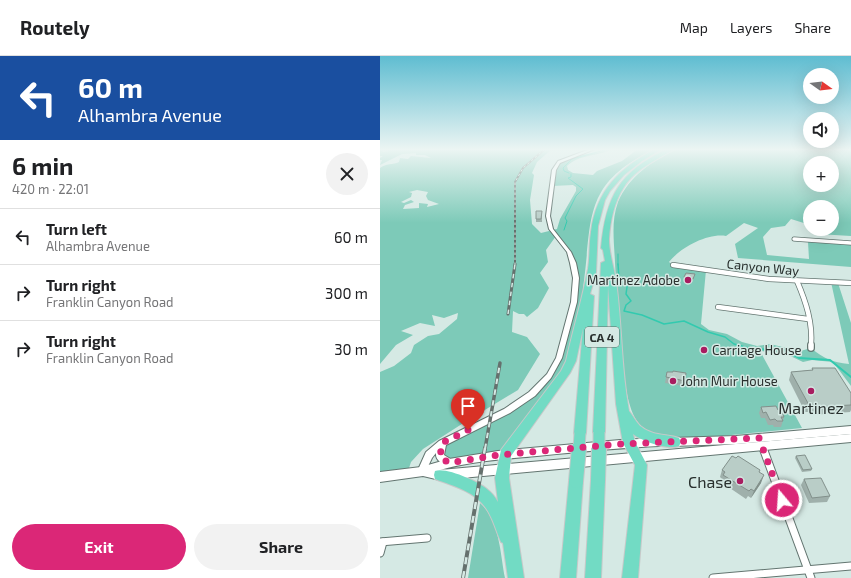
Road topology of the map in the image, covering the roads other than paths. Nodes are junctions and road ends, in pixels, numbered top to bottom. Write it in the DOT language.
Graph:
graph roads {
  1 [pos="554,173"];
  2 [pos="623,173"];
  3 [pos="633,173"];
  4 [pos="794,239"];
  5 [pos="606,243"];
  6 [pos="851,243"];
  7 [pos="673,265"];
  8 [pos="592,268"];
  9 [pos="797,281"];
  10 [pos="851,283"];
  11 [pos="718,307"];
  12 [pos="808,319"];
  13 [pos="811,348"];
  14 [pos="622,404"];
  15 [pos="851,430"];
  16 [pos="851,438"];
  17 [pos="675,442"];
  18 [pos="761,442"];
  19 [pos="442,443"];
  20 [pos="629,443"];
  21 [pos="505,454"];
  22 [pos="637,458"];
  23 [pos="449,463"];
  24 [pos="504,469"];
  25 [pos="422,472"];
  26 [pos="440,475"];
  27 [pos="380,477"];
  28 [pos="426,538"];
  29 [pos="382,542"];
  30 [pos="512,552"];
  31 [pos="380,553"];
  32 [pos="851,566"];
  33 [pos="808,570"];
  34 [pos="516,578"];
  35 [pos="568,578"];
  36 [pos="593,578"];
  37 [pos="630,578"];
  38 [pos="713,578"];
  39 [pos="811,578"];
  1 -- 19 [label="street"];
  2 -- 8 [label="highway, CA 4"];
  3 -- 5 [label="highway, CA 4"];
  4 -- 6 [label="street"];
  5 -- 14 [label="highway"];
  5 -- 36 [label="highway, CA 4, bridge"];
  7 -- 9 [label="street, Canyon Way"];
  8 -- 21 [label="highway"];
  8 -- 35 [label="highway, CA 4, bridge"];
  9 -- 10 [label="street, Canyon Way"];
  9 -- 12 [label="street"];
  11 -- 12 [label="street"];
  12 -- 13 [label="street"];
  14 -- 17 [label="highway"];
  14 -- 20 [label="highway"];
  15 -- 18 [label="main road"];
  16 -- 18 [label="main road"];
  17 -- 18 [label="main road"];
  17 -- 20 [label="main road"];
  18 -- 22 [label="main road"];
  18 -- 33 [label="street"];
  19 -- 23 [label="street"];
  19 -- 25 [label="street"];
  20 -- 21 [label="main road"];
  20 -- 22 [label="highway"];
  21 -- 23 [label="main road"];
  21 -- 24 [label="highway"];
  22 -- 24 [label="main road"];
  22 -- 37 [label="highway"];
  23 -- 25 [label="main road"];
  24 -- 26 [label="main road"];
  24 -- 30 [label="highway"];
  25 -- 26 [label="main road"];
  25 -- 27 [label="main road"];
  26 -- 30 [label="highway"];
  28 -- 29 [label="street"];
  29 -- 31 [label="street"];
  30 -- 34 [label="highway"];
  32 -- 33 [label="street"];
  33 -- 38 [label="street"];
  33 -- 39 [label="street"];
}
